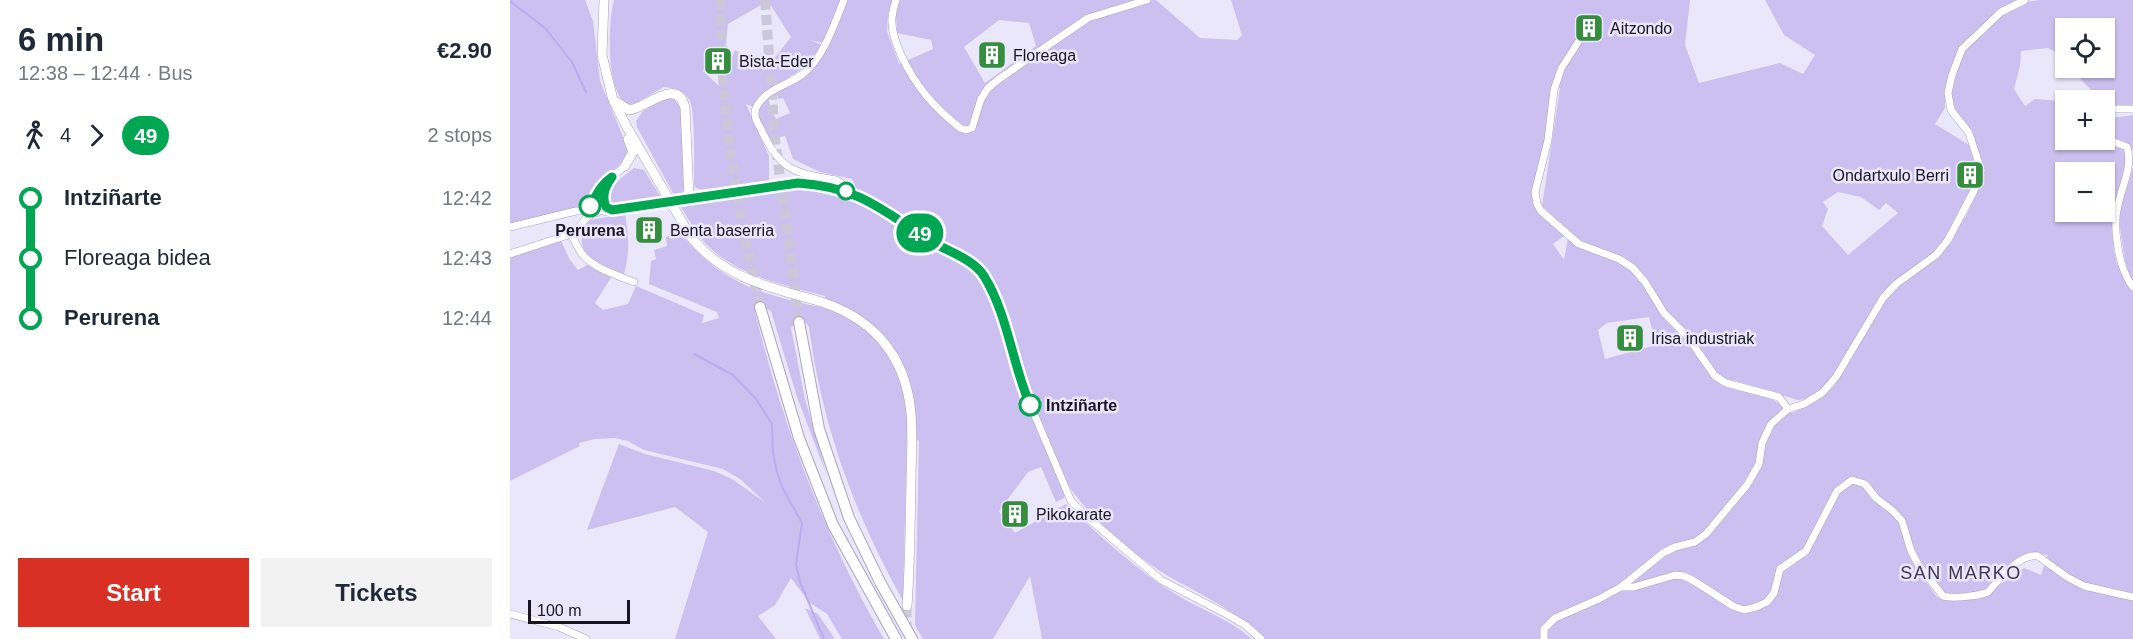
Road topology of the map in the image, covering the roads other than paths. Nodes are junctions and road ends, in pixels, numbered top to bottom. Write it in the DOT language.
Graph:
graph roads {
  1 [pos="604,0"];
  2 [pos="844,0"];
  3 [pos="896,0"];
  4 [pos="1147,0"];
  5 [pos="2025,0"];
  6 [pos="1580,39"];
  7 [pos="613,100"];
  8 [pos="639,109"];
  9 [pos="2115,109"];
  10 [pos="2133,109"];
  11 [pos="623,120"];
  12 [pos="2115,142"];
  13 [pos="625,166"];
  14 [pos="652,170"];
  15 [pos="843,190"];
  16 [pos="689,198"];
  17 [pos="600,199"];
  18 [pos="598,211"];
  19 [pos="510,227"];
  20 [pos="571,234"];
  21 [pos="510,254"];
  22 [pos="634,282"];
  23 [pos="2133,287"];
  24 [pos="760,307"];
  25 [pos="799,322"];
  26 [pos="1788,409"];
  27 [pos="1621,587"];
  28 [pos="2133,597"];
  29 [pos="907,606"];
  30 [pos="510,614"];
  31 [pos="586,639"];
  32 [pos="896,639"];
  33 [pos="912,639"];
  34 [pos="1261,639"];
  35 [pos="1544,639"];
  1 -- 7 [label="main road"];
  2 -- 15 [label="street"];
  3 -- 4 [label="street"];
  5 -- 26 [label="street"];
  6 -- 26 [label="street"];
  7 -- 8 [label="main road"];
  7 -- 11 [label="main road"];
  8 -- 14 [label="main road"];
  8 -- 16 [label="main road"];
  9 -- 10 [label="street"];
  11 -- 13 [label="main road"];
  11 -- 14 [label="main road"];
  12 -- 23 [label="street"];
  13 -- 14 [label="main road"];
  13 -- 17 [label="street"];
  14 -- 29 [label="main road"];
  15 -- 16 [label="street"];
  15 -- 34 [label="street"];
  16 -- 18 [label="street, bridge"];
  17 -- 18 [label="street"];
  17 -- 18 [label="street"];
  18 -- 19 [label="street"];
  18 -- 20 [label="street"];
  20 -- 21 [label="street"];
  20 -- 22 [label="street"];
  24 -- 32 [label="highway"];
  25 -- 33 [label="highway"];
  26 -- 27 [label="street"];
  27 -- 28 [label="street"];
  27 -- 35 [label="street"];
  30 -- 31 [label="street"];
}
